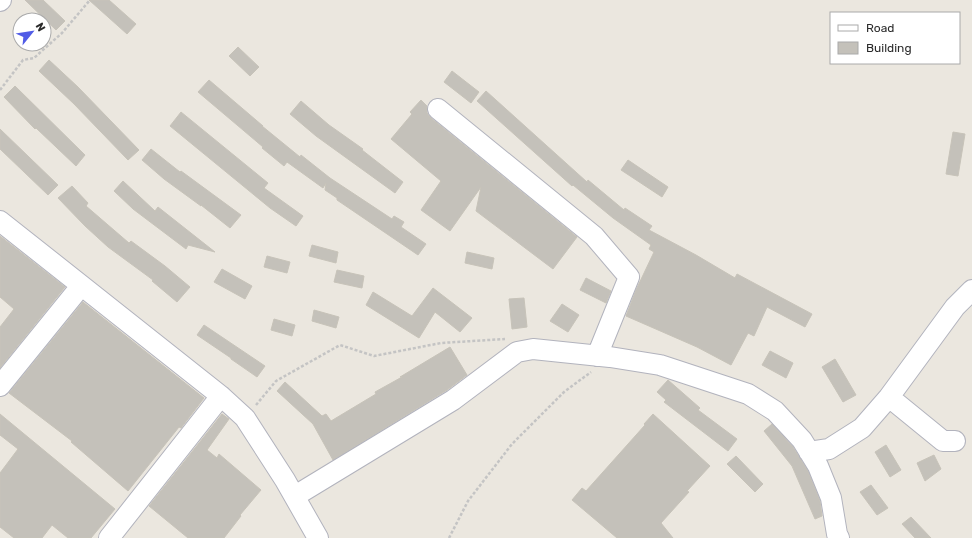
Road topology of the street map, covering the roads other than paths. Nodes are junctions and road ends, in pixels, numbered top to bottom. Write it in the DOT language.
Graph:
graph roads {
  1 [pos="438,109"];
  2 [pos="0,221"];
  3 [pos="81,286"];
  4 [pos="972,290"];
  5 [pos="604,356"];
  6 [pos="0,386"];
  7 [pos="221,396"];
  8 [pos="889,397"];
  9 [pos="955,441"];
  10 [pos="810,452"];
  11 [pos="295,496"];
  12 [pos="109,538"];
  13 [pos="318,538"];
  14 [pos="839,538"];
  1 -- 5 [label="street"];
  2 -- 3 [label="street"];
  3 -- 6 [label="street"];
  3 -- 7 [label="street"];
  4 -- 8 [label="street"];
  5 -- 10 [label="street"];
  5 -- 11 [label="street"];
  7 -- 11 [label="street"];
  7 -- 12 [label="street"];
  8 -- 9 [label="street"];
  8 -- 10 [label="street"];
  10 -- 14 [label="street"];
  11 -- 13 [label="street"];
}
